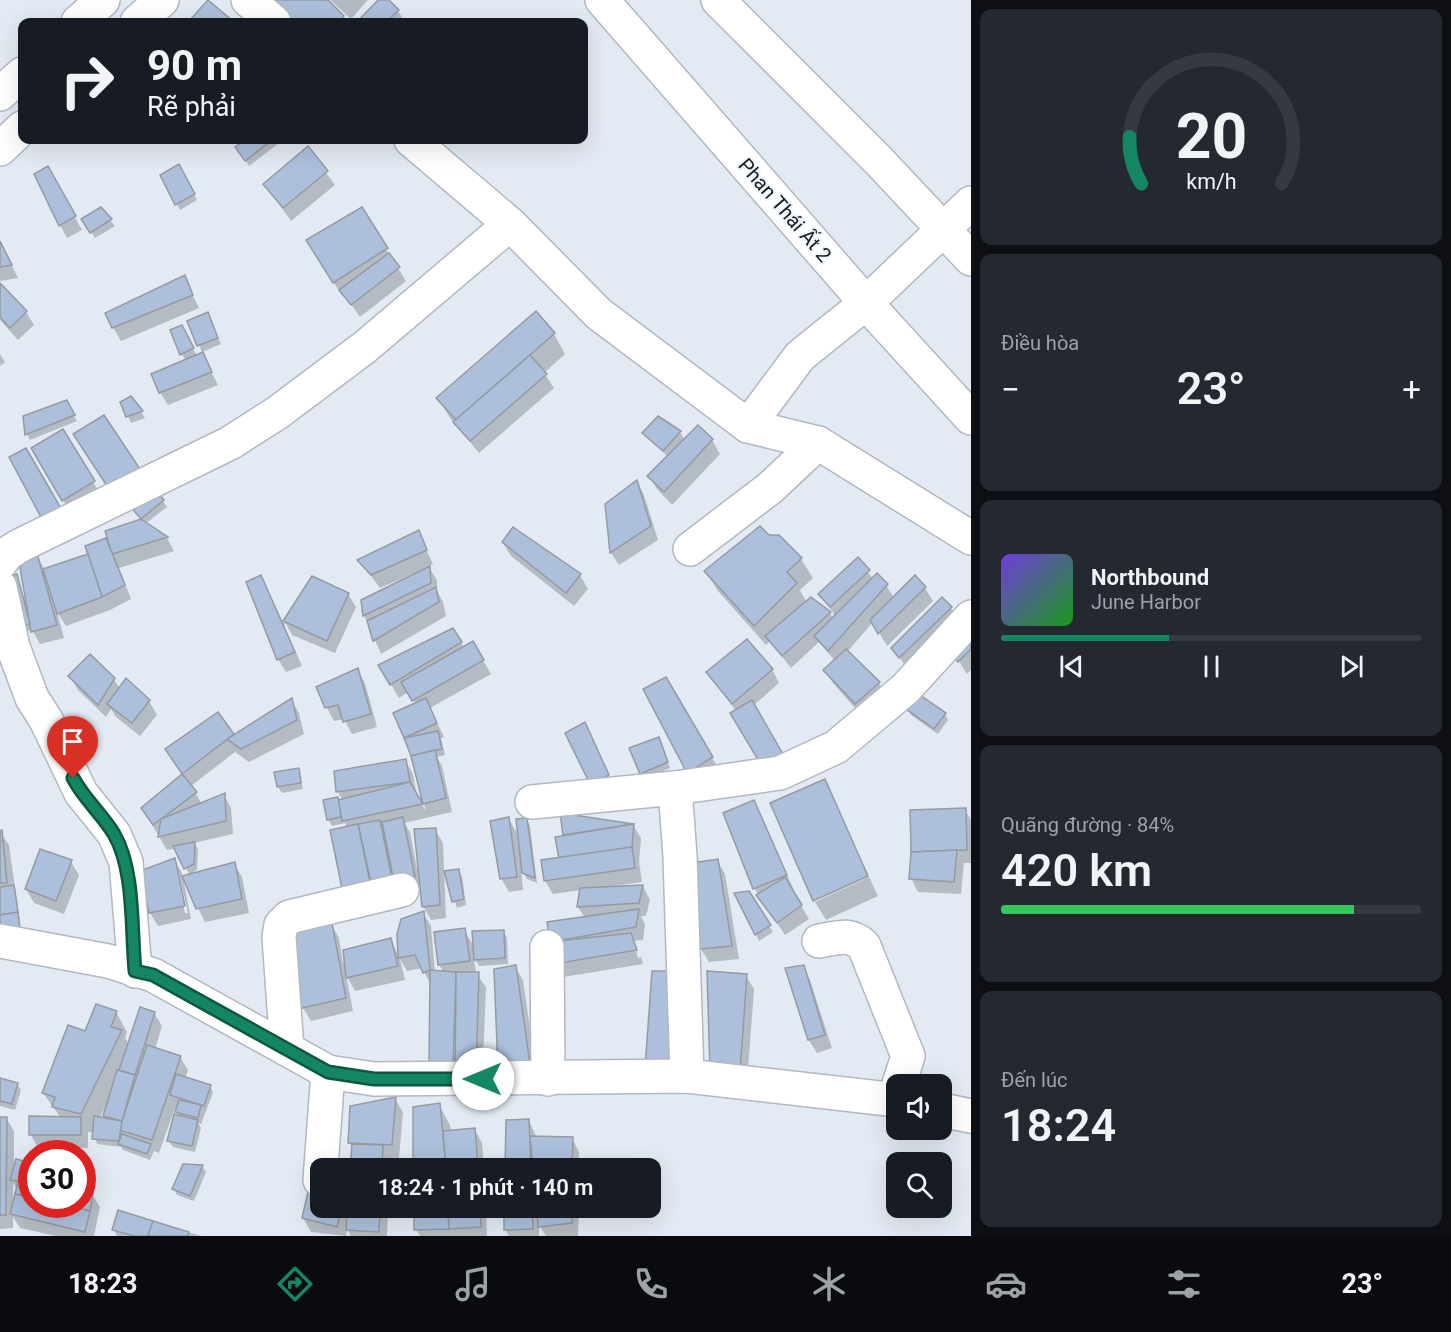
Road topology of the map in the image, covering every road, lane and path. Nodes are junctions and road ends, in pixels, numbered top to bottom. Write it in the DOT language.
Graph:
graph roads {
  1 [pos="103,0"];
  2 [pos="162,0"];
  3 [pos="248,0"];
  4 [pos="602,0"];
  5 [pos="718,0"];
  6 [pos="83,18"];
  7 [pos="142,18"];
  8 [pos="269,18"];
  9 [pos="18,133"];
  10 [pos="416,144"];
  11 [pos="0,149"];
  12 [pos="971,203"];
  13 [pos="510,224"];
  14 [pos="943,227"];
  15 [pos="971,259"];
  16 [pos="866,303"];
  17 [pos="971,418"];
  18 [pos="748,426"];
  19 [pos="818,444"];
  20 [pos="971,538"];
  21 [pos="690,549"];
  22 [pos="0,563"];
  23 [pos="0,587"];
  24 [pos="971,617"];
  25 [pos="675,788"];
  26 [pos="532,802"];
  27 [pos="402,890"];
  28 [pos="0,941"];
  29 [pos="819,941"];
  30 [pos="547,947"];
  31 [pos="135,971"];
  32 [pos="287,1049"];
  33 [pos="328,1072"];
  34 [pos="903,1074"];
  35 [pos="687,1076"];
  36 [pos="548,1079"];
  37 [pos="886,1093"];
  38 [pos="952,1112"];
  39 [pos="971,1116"];
  40 [pos="322,1158"];
  1 -- 6 [label="street"];
  2 -- 7 [label="street"];
  3 -- 8 [label="street"];
  4 -- 16 [label="street, Phan Thái Ất 2"];
  5 -- 14 [label="street"];
  9 -- 11 [label="street"];
  10 -- 13 [label="street"];
  12 -- 14 [label="street"];
  13 -- 18 [label="street"];
  13 -- 22 [label="street"];
  14 -- 15 [label="street"];
  14 -- 16 [label="street"];
  16 -- 17 [label="street, Phan Thái Ất 2"];
  16 -- 18 [label="street"];
  18 -- 19 [label="street"];
  19 -- 20 [label="street"];
  19 -- 21 [label="street"];
  23 -- 31 [label="street"];
  24 -- 25 [label="street"];
  25 -- 26 [label="street"];
  25 -- 35 [label="street"];
  27 -- 32 [label="street"];
  28 -- 31 [label="street"];
  29 -- 34 [label="street"];
  30 -- 36 [label="street"];
  31 -- 32 [label="street"];
  32 -- 33 [label="street"];
  33 -- 36 [label="street"];
  33 -- 40 [label="street"];
  35 -- 36 [label="street"];
  35 -- 37 [label="street"];
  38 -- 39 [label="street"];
}
